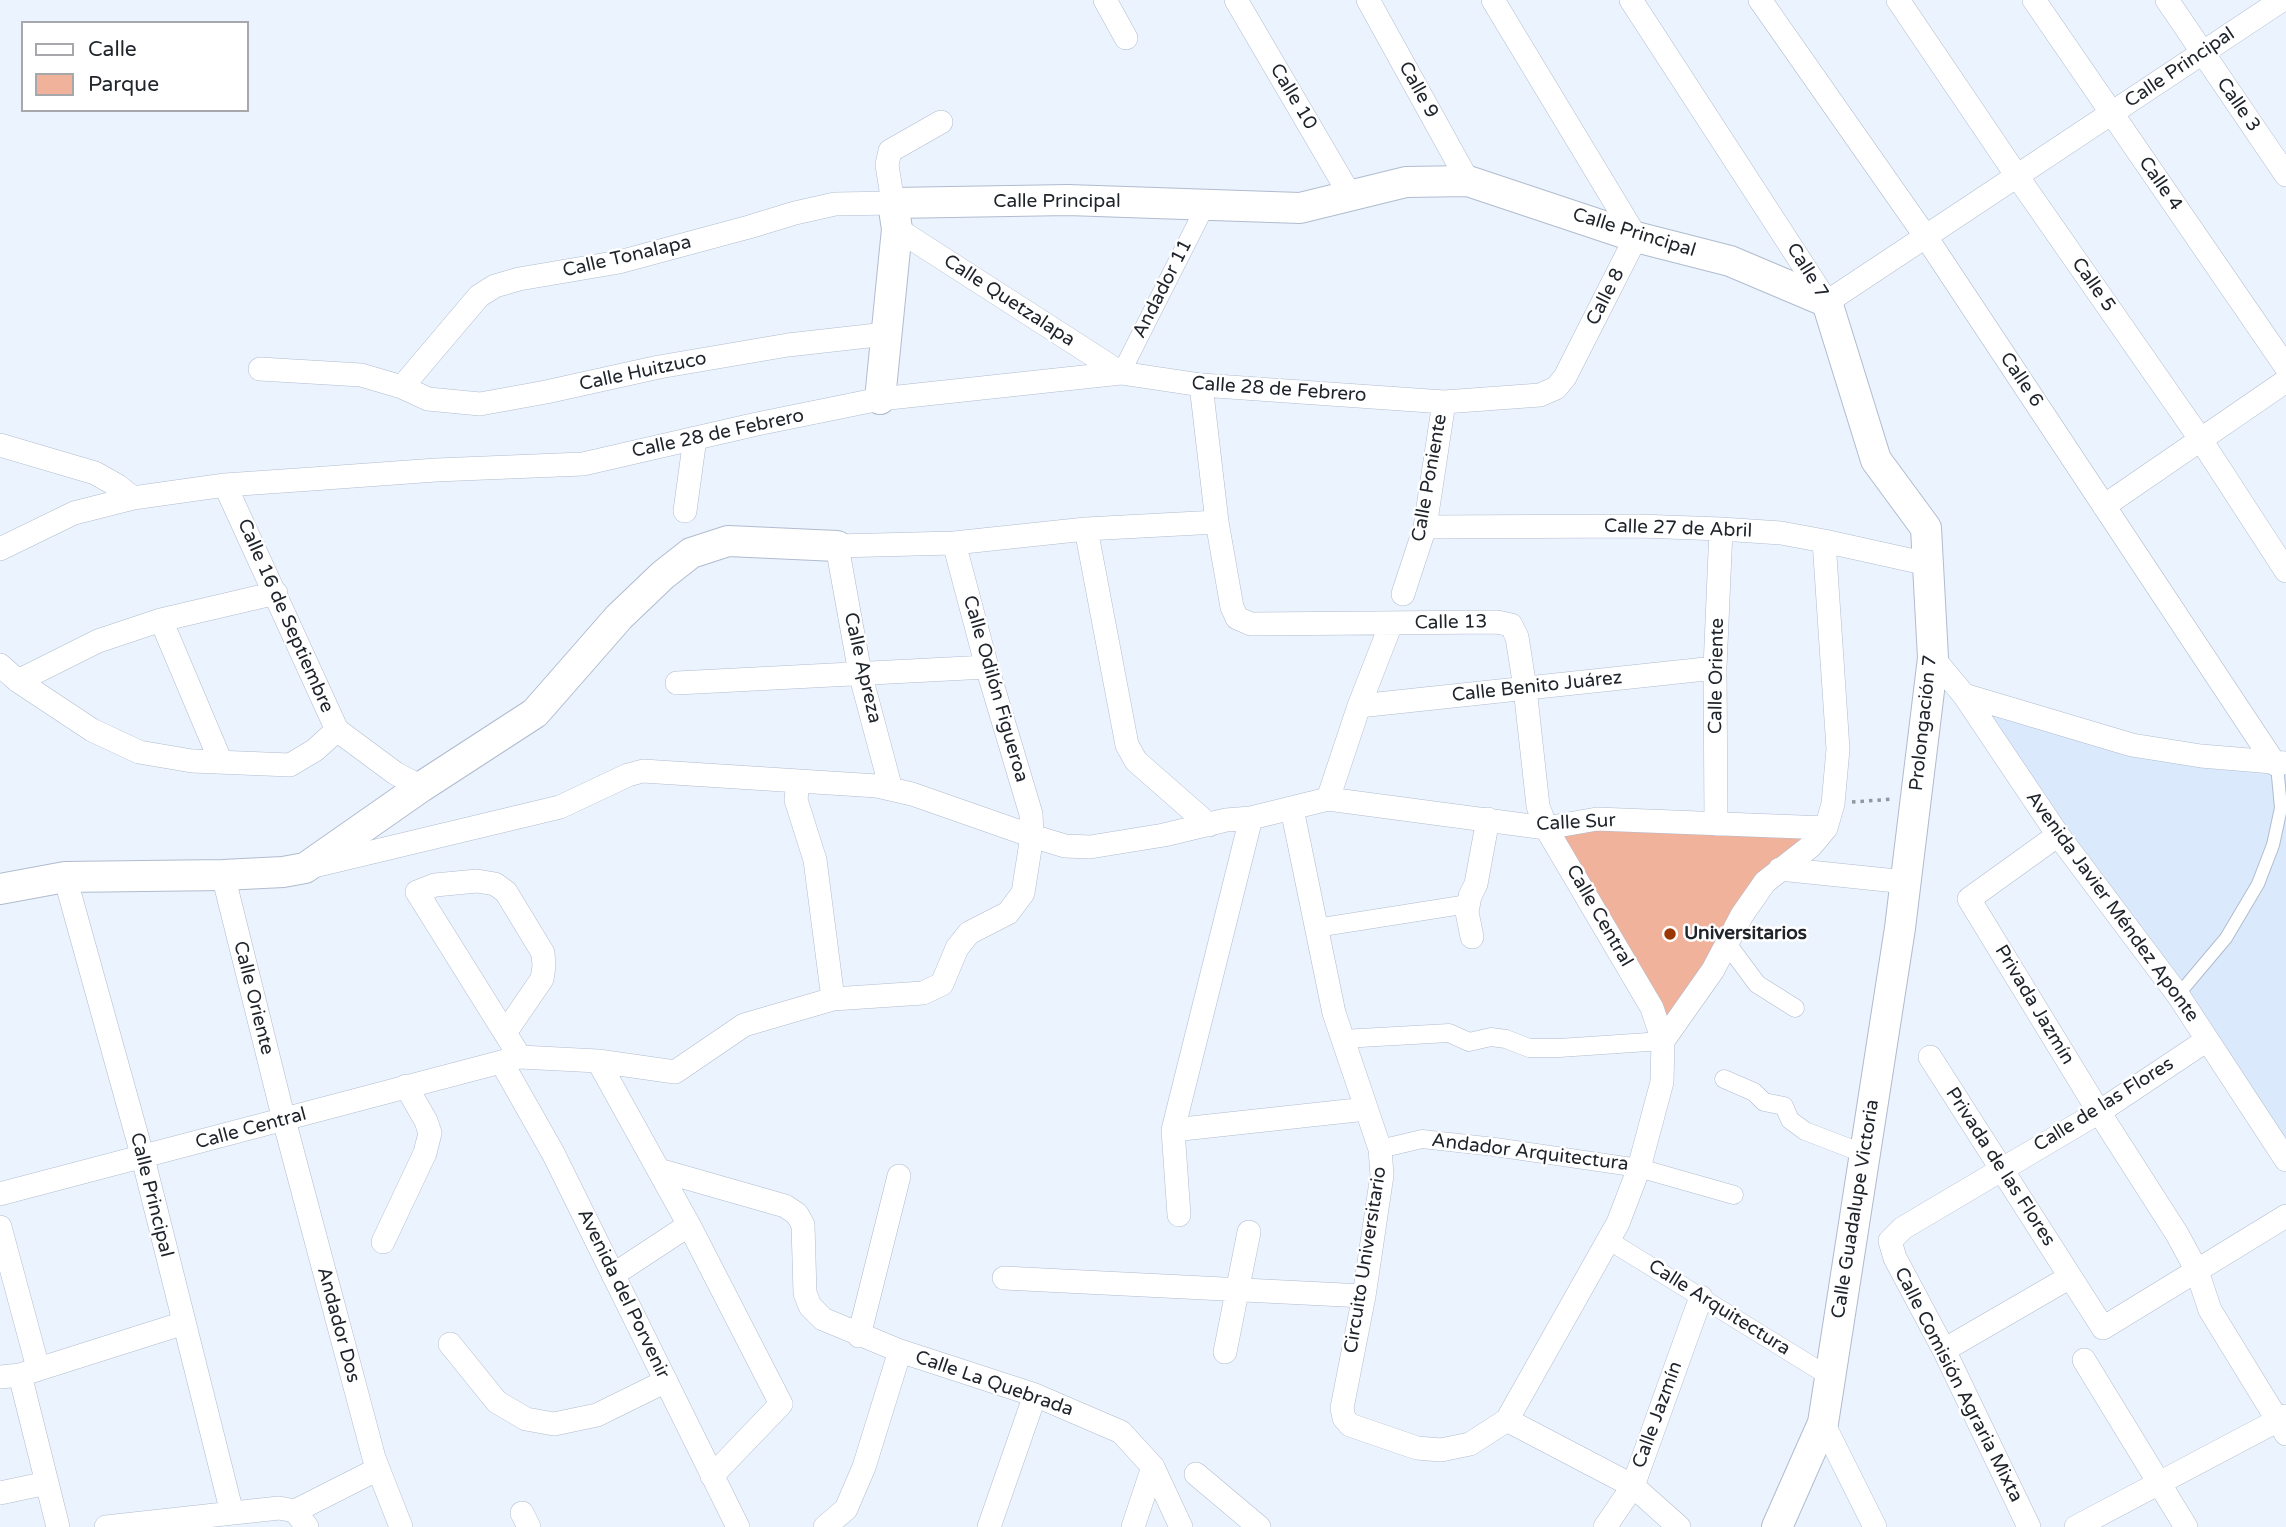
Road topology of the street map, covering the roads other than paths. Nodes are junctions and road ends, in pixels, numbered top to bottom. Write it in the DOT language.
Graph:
graph roads {
  1 [pos="1105,0"];
  2 [pos="1236,0"];
  3 [pos="1368,0"];
  4 [pos="1493,0"];
  5 [pos="1632,0"];
  6 [pos="1760,0"];
  7 [pos="1898,0"];
  8 [pos="2034,0"];
  9 [pos="2167,0"];
  10 [pos="2282,0"];
  11 [pos="1126,38"];
  12 [pos="2202,53"];
  13 [pos="2111,114"];
  14 [pos="941,122"];
  15 [pos="2286,175"];
  16 [pos="2017,176"];
  17 [pos="1468,181"];
  18 [pos="1350,195"];
  19 [pos="1206,205"];
  20 [pos="895,216"];
  21 [pos="1636,237"];
  22 [pos="1926,237"];
  23 [pos="1828,302"];
  24 [pos="886,334"];
  25 [pos="2286,367"];
  26 [pos="260,369"];
  27 [pos="1121,373"];
  28 [pos="2286,381"];
  29 [pos="1201,385"];
  30 [pos="402,387"];
  31 [pos="880,399"];
  32 [pos="1444,402"];
  33 [pos="695,438"];
  34 [pos="2200,440"];
  35 [pos="0,445"];
  36 [pos="225,485"];
  37 [pos="133,498"];
  38 [pos="2104,506"];
  39 [pos="685,511"];
  40 [pos="1217,522"];
  41 [pos="1424,527"];
  42 [pos="1721,528"];
  43 [pos="1086,529"];
  44 [pos="1824,541"];
  45 [pos="954,543"];
  46 [pos="837,546"];
  47 [pos="0,549"];
  48 [pos="1928,564"];
  49 [pos="2286,570"];
  50 [pos="276,593"];
  51 [pos="1403,594"];
  52 [pos="161,620"];
  53 [pos="1391,624"];
  54 [pos="1511,625"];
  55 [pos="1933,658"];
  56 [pos="0,665"];
  57 [pos="987,667"];
  58 [pos="1715,668"];
  59 [pos="860,673"];
  60 [pos="18,681"];
  61 [pos="677,683"];
  62 [pos="1525,688"];
  63 [pos="1964,695"];
  64 [pos="1359,706"];
  65 [pos="337,730"];
  66 [pos="221,762"];
  67 [pos="2280,768"];
  68 [pos="798,781"];
  69 [pos="421,787"];
  70 [pos="891,789"];
  71 [pos="1328,799"];
  72 [pos="1292,809"];
  73 [pos="1251,818"];
  74 [pos="1489,819"];
  75 [pos="1716,824"];
  76 [pos="1209,825"];
  77 [pos="1546,828"];
  78 [pos="1826,828"];
  79 [pos="2058,835"];
  80 [pos="1032,836"];
  81 [pos="305,868"];
  82 [pos="1780,869"];
  83 [pos="223,875"];
  84 [pos="65,877"];
  85 [pos="1906,882"];
  86 [pos="0,889"];
  87 [pos="1468,904"];
  88 [pos="1316,928"];
  89 [pos="1472,937"];
  90 [pos="1728,945"];
  91 [pos="2178,995"];
  92 [pos="833,999"];
  93 [pos="1795,1008"];
  94 [pos="505,1033"];
  95 [pos="1342,1039"];
  96 [pos="2207,1040"];
  97 [pos="1663,1041"];
  98 [pos="1930,1057"];
  99 [pos="511,1060"];
  100 [pos="598,1061"];
  101 [pos="1724,1079"];
  102 [pos="406,1086"];
  103 [pos="1366,1109"];
  104 [pos="2099,1112"];
  105 [pos="284,1120"];
  106 [pos="1173,1130"];
  107 [pos="2279,1139"];
  108 [pos="1381,1149"];
  109 [pos="1865,1154"];
  110 [pos="143,1158"];
  111 [pos="2286,1160"];
  112 [pos="1639,1168"];
  113 [pos="2001,1169"];
  114 [pos="659,1170"];
  115 [pos="899,1176"];
  116 [pos="0,1194"];
  117 [pos="1734,1195"];
  118 [pos="1178,1215"];
  119 [pos="2286,1216"];
  120 [pos="689,1226"];
  121 [pos="0,1227"];
  122 [pos="1249,1232"];
  123 [pos="1608,1240"];
  124 [pos="1890,1241"];
  125 [pos="383,1242"];
  126 [pos="2197,1271"];
  127 [pos="613,1275"];
  128 [pos="2070,1277"];
  129 [pos="1004,1278"];
  130 [pos="1237,1290"];
  131 [pos="1364,1296"];
  132 [pos="1701,1297"];
  133 [pos="184,1323"];
  134 [pos="859,1336"];
  135 [pos="450,1344"];
  136 [pos="1944,1350"];
  137 [pos="900,1351"];
  138 [pos="1225,1352"];
  139 [pos="2084,1360"];
  140 [pos="19,1373"];
  141 [pos="1830,1377"];
  142 [pos="666,1381"];
  143 [pos="1035,1395"];
  144 [pos="1507,1420"];
  145 [pos="1823,1423"];
  146 [pos="2283,1423"];
  147 [pos="1153,1467"];
  148 [pos="378,1469"];
  149 [pos="1196,1474"];
  150 [pos="712,1476"];
  151 [pos="47,1483"];
  152 [pos="2160,1483"];
  153 [pos="1633,1486"];
  154 [pos="0,1493"];
  155 [pos="232,1513"];
  156 [pos="301,1519"];
  157 [pos="731,1525"];
  158 [pos="121,1526"];
  159 [pos="58,1527"];
  160 [pos="401,1527"];
  161 [pos="825,1527"];
  162 [pos="989,1527"];
  163 [pos="1133,1527"];
  164 [pos="1181,1527"];
  165 [pos="1259,1527"];
  166 [pos="1605,1527"];
  167 [pos="1679,1527"];
  168 [pos="1777,1527"];
  169 [pos="1875,1527"];
  170 [pos="2029,1527"];
  171 [pos="2076,1527"];
  172 [pos="2186,1527"];
  1 -- 11 [label="street"];
  2 -- 18 [label="street, Calle 10"];
  3 -- 17 [label="street, Calle 9"];
  4 -- 21 [label="street"];
  5 -- 23 [label="street, Calle 7"];
  6 -- 22 [label="street, Calle 6"];
  7 -- 16 [label="street, Calle 5"];
  8 -- 13 [label="street, Calle 4"];
  9 -- 12 [label="street, Calle 3"];
  10 -- 12 [label="street, Calle Principal"];
  12 -- 13 [label="street, Calle Principal"];
  12 -- 15 [label="street, Calle 3"];
  13 -- 16 [label="street, Calle Principal"];
  13 -- 25 [label="street, Calle 4"];
  14 -- 20 [label="street"];
  16 -- 22 [label="street, Calle Principal"];
  16 -- 34 [label="street, Calle 5"];
  17 -- 18 [label="street, Calle Principal"];
  17 -- 21 [label="street, Calle Principal"];
  18 -- 19 [label="street, Calle Principal"];
  19 -- 20 [label="street, Calle Principal"];
  19 -- 27 [label="street, Andador 11"];
  20 -- 24 [label="street"];
  20 -- 27 [label="street, Calle Quetzalapa"];
  20 -- 30 [label="street, Calle Tonalapa"];
  21 -- 23 [label="street, Calle Principal"];
  21 -- 32 [label="street, Calle 8"];
  22 -- 23 [label="street, Calle Principal"];
  22 -- 38 [label="street, Calle 6"];
  23 -- 48 [label="street, Calle 7"];
  24 -- 30 [label="street, Calle Huitzuco"];
  24 -- 31 [label="street"];
  26 -- 30 [label="street, Calle Huitzuco"];
  27 -- 29 [label="street, Calle 28 de Febrero"];
  27 -- 31 [label="street, Calle 28 de Febrero"];
  28 -- 34 [label="street"];
  29 -- 32 [label="street, Calle 28 de Febrero"];
  29 -- 40 [label="street"];
  31 -- 33 [label="street, Calle 28 de Febrero"];
  32 -- 41 [label="street, Calle Poniente"];
  33 -- 36 [label="street, Calle 28 de Febrero"];
  33 -- 39 [label="street"];
  34 -- 38 [label="street"];
  34 -- 49 [label="street, Calle 5"];
  35 -- 37 [label="street"];
  36 -- 37 [label="street, Calle 28 de Febrero"];
  36 -- 50 [label="street, Calle 16 de Septiembre"];
  37 -- 47 [label="street, Calle 28 de Febrero"];
  38 -- 67 [label="street, Calle 6"];
  40 -- 43 [label="street"];
  40 -- 53 [label="street, Calle 13"];
  41 -- 42 [label="street, Calle 27 de Abril"];
  41 -- 51 [label="street, Calle Poniente"];
  42 -- 44 [label="street, Calle 27 de Abril"];
  42 -- 58 [label="street, Calle Oriente"];
  43 -- 45 [label="street"];
  43 -- 76 [label="street"];
  44 -- 48 [label="street, Calle 27 de Abril"];
  44 -- 78 [label="street"];
  45 -- 46 [label="street"];
  45 -- 57 [label="street, Calle Odilón Figueroa"];
  46 -- 59 [label="street, Calle Apreza"];
  46 -- 69 [label="street"];
  48 -- 55 [label="street, Prolongación 7"];
  50 -- 52 [label="street"];
  50 -- 65 [label="street, Calle 16 de Septiembre"];
  52 -- 60 [label="street"];
  52 -- 66 [label="street"];
  53 -- 54 [label="street, Calle 13"];
  53 -- 64 [label="street"];
  54 -- 62 [label="street, Calle Central"];
  55 -- 63 [label="street, Avenida Javier Méndez Aponte"];
  55 -- 85 [label="street, Prolongación 7"];
  56 -- 60 [label="street"];
  57 -- 59 [label="street"];
  57 -- 80 [label="street, Calle Odilón Figueroa"];
  58 -- 62 [label="street, Calle Benito Juárez"];
  58 -- 75 [label="street, Calle Oriente"];
  59 -- 61 [label="street"];
  59 -- 70 [label="street, Calle Apreza"];
  60 -- 66 [label="street"];
  62 -- 64 [label="street, Calle Benito Juárez"];
  62 -- 77 [label="street, Calle Central"];
  63 -- 67 [label="street"];
  63 -- 79 [label="street, Avenida Javier Méndez Aponte"];
  64 -- 71 [label="street"];
  65 -- 66 [label="street"];
  65 -- 69 [label="street, Calle 16 de Septiembre"];
  67 -- 91 [label="lane"];
  68 -- 70 [label="street"];
  68 -- 81 [label="street"];
  68 -- 92 [label="street"];
  69 -- 81 [label="street"];
  70 -- 80 [label="street"];
  71 -- 72 [label="street"];
  71 -- 74 [label="street, Calle Sur"];
  72 -- 73 [label="street"];
  72 -- 88 [label="street, Circuito Universitario"];
  73 -- 76 [label="street"];
  73 -- 106 [label="street"];
  74 -- 77 [label="street, Calle Sur"];
  74 -- 87 [label="street"];
  75 -- 77 [label="street, Calle Sur"];
  75 -- 78 [label="street, Calle Sur"];
  76 -- 80 [label="street"];
  77 -- 97 [label="street, Calle Central"];
  78 -- 82 [label="street"];
  79 -- 91 [label="street, Avenida Javier Méndez Aponte"];
  79 -- 104 [label="street, Privada Jazmín"];
  80 -- 92 [label="street, Calle Odilón Figueroa"];
  81 -- 83 [label="street"];
  82 -- 85 [label="street"];
  82 -- 90 [label="street"];
  83 -- 84 [label="street"];
  83 -- 105 [label="street, Calle Oriente"];
  84 -- 86 [label="street"];
  84 -- 110 [label="street, Calle Principal"];
  85 -- 109 [label="street, Calle Guadalupe Victoria"];
  87 -- 88 [label="street"];
  87 -- 89 [label="street"];
  88 -- 95 [label="street, Circuito Universitario"];
  90 -- 93 [label="street"];
  90 -- 97 [label="street"];
  91 -- 96 [label="street, Avenida Javier Méndez Aponte"];
  92 -- 100 [label="street, Calle Central"];
  94 -- 94 [label="street, Avenida del Porvenir"];
  94 -- 99 [label="street, Avenida del Porvenir"];
  95 -- 97 [label="street"];
  95 -- 103 [label="street, Circuito Universitario"];
  96 -- 104 [label="street, Calle de las Flores"];
  96 -- 107 [label="street, Avenida Javier Méndez Aponte"];
  97 -- 112 [label="street"];
  98 -- 113 [label="street, Privada de las Flores"];
  99 -- 100 [label="street, Calle Central"];
  99 -- 102 [label="street, Calle Central"];
  99 -- 127 [label="street, Avenida del Porvenir"];
  100 -- 114 [label="street"];
  101 -- 109 [label="street"];
  102 -- 105 [label="street, Calle Central"];
  102 -- 125 [label="street"];
  103 -- 106 [label="street"];
  103 -- 108 [label="street, Circuito Universitario"];
  104 -- 113 [label="street, Calle de las Flores"];
  104 -- 126 [label="street, Privada Jazmín"];
  105 -- 110 [label="street, Calle Central"];
  105 -- 148 [label="street, Andador Dos"];
  106 -- 118 [label="street"];
  107 -- 111 [label="street, Avenida Javier Méndez Aponte"];
  108 -- 112 [label="street, Andador Arquitectura"];
  108 -- 131 [label="street, Circuito Universitario"];
  109 -- 141 [label="street, Calle Guadalupe Victoria"];
  110 -- 116 [label="street, Calle Central"];
  110 -- 133 [label="street, Calle Principal"];
  112 -- 117 [label="street, Andador Arquitectura"];
  112 -- 123 [label="street"];
  113 -- 124 [label="street, Calle de las Flores"];
  113 -- 128 [label="street, Privada de las Flores"];
  114 -- 120 [label="street"];
  114 -- 134 [label="street, Calle La Quebrada"];
  115 -- 134 [label="street"];
  119 -- 126 [label="street"];
  120 -- 127 [label="street"];
  120 -- 150 [label="street"];
  121 -- 140 [label="street"];
  122 -- 130 [label="street"];
  123 -- 132 [label="street, Calle Arquitectura"];
  123 -- 144 [label="street"];
  124 -- 136 [label="street, Calle Comisión Agraria Mixta"];
  126 -- 128 [label="street, Privada de las Flores"];
  126 -- 146 [label="street, Privada Jazmín"];
  127 -- 142 [label="street, Avenida del Porvenir"];
  128 -- 136 [label="street"];
  129 -- 130 [label="street"];
  130 -- 131 [label="street"];
  130 -- 138 [label="street"];
  131 -- 144 [label="street, Circuito Universitario"];
  132 -- 141 [label="street, Calle Arquitectura"];
  132 -- 153 [label="street, Calle Jazmín"];
  133 -- 140 [label="street"];
  133 -- 155 [label="street, Calle Principal"];
  134 -- 137 [label="street, Calle La Quebrada"];
  135 -- 142 [label="street"];
  136 -- 170 [label="street, Calle Comisión Agraria Mixta"];
  137 -- 143 [label="street, Calle La Quebrada"];
  137 -- 161 [label="street"];
  139 -- 152 [label="street"];
  140 -- 151 [label="street"];
  141 -- 145 [label="street, Calle Guadalupe Victoria"];
  142 -- 150 [label="street, Avenida del Porvenir"];
  143 -- 147 [label="street, Calle La Quebrada"];
  143 -- 162 [label="street"];
  144 -- 153 [label="street"];
  145 -- 168 [label="street, Calle Guadalupe Victoria"];
  145 -- 169 [label="street"];
  146 -- 152 [label="street"];
  147 -- 163 [label="street"];
  147 -- 164 [label="street, Calle La Quebrada"];
  148 -- 156 [label="street"];
  148 -- 160 [label="street, Andador Dos"];
  149 -- 165 [label="street"];
  150 -- 157 [label="street, Avenida del Porvenir"];
  151 -- 154 [label="street"];
  151 -- 159 [label="street"];
  152 -- 171 [label="street"];
  152 -- 172 [label="street"];
  153 -- 166 [label="street, Calle Jazmín"];
  153 -- 167 [label="street"];
  155 -- 156 [label="street"];
  155 -- 158 [label="street"];
}
